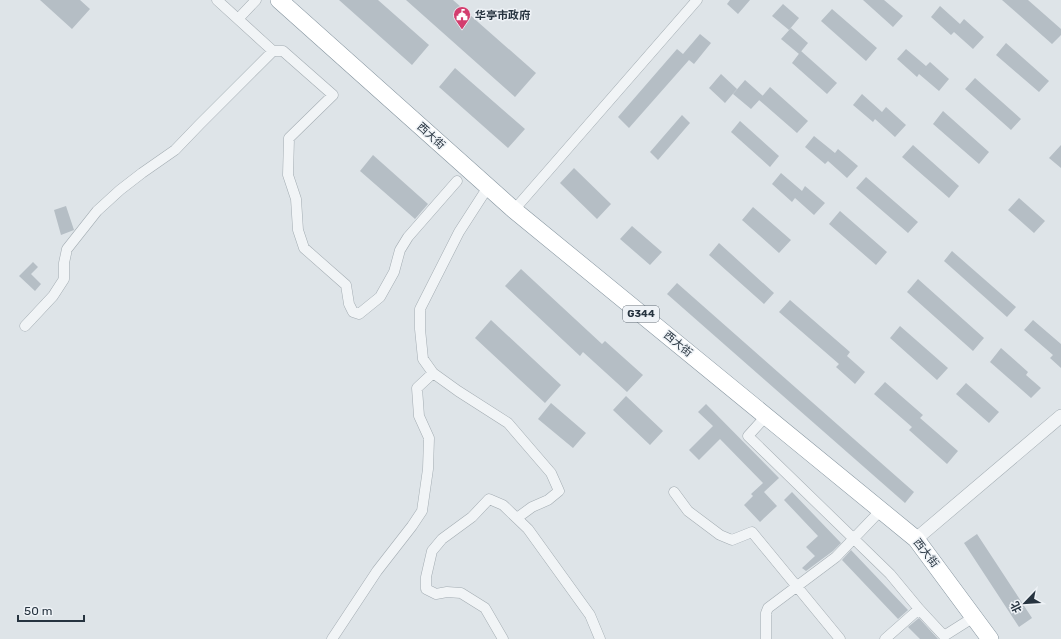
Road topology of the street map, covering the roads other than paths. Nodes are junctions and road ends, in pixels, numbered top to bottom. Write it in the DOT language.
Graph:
graph roads {
  1 [pos="217,0"];
  2 [pos="256,0"];
  3 [pos="279,0"];
  4 [pos="697,0"];
  5 [pos="238,19"];
  6 [pos="273,51"];
  7 [pos="457,181"];
  8 [pos="488,187"];
  9 [pos="514,210"];
  10 [pos="25,326"];
  11 [pos="433,373"];
  12 [pos="766,416"];
  13 [pos="1061,416"];
  14 [pos="674,492"];
  15 [pos="881,510"];
  16 [pos="517,518"];
  17 [pos="854,538"];
  18 [pos="916,539"];
  19 [pos="797,587"];
  20 [pos="919,609"];
  21 [pos="974,617"];
  22 [pos="332,639"];
  23 [pos="503,639"];
  24 [pos="600,639"];
  25 [pos="766,639"];
  26 [pos="840,639"];
  27 [pos="885,639"];
  28 [pos="990,639"];
  1 -- 5 [label="street"];
  2 -- 5 [label="street"];
  3 -- 8 [label="highway, 西大街 / G344"];
  4 -- 9 [label="street"];
  5 -- 6 [label="street"];
  6 -- 7 [label="street"];
  6 -- 10 [label="street"];
  8 -- 9 [label="highway, 西大街 / G344"];
  8 -- 11 [label="street"];
  9 -- 12 [label="highway, 西大街 / G344"];
  11 -- 16 [label="street"];
  11 -- 22 [label="street"];
  12 -- 15 [label="highway, 西大街 / G344"];
  12 -- 17 [label="street"];
  13 -- 18 [label="street"];
  14 -- 19 [label="street"];
  15 -- 17 [label="street"];
  15 -- 18 [label="highway, 西大街 / G344"];
  16 -- 23 [label="street"];
  16 -- 24 [label="street"];
  17 -- 19 [label="street"];
  17 -- 20 [label="street"];
  18 -- 21 [label="highway, 西大街 / G344"];
  19 -- 25 [label="street"];
  19 -- 26 [label="street"];
  20 -- 21 [label="street"];
  20 -- 27 [label="street"];
  21 -- 28 [label="highway, 西大街 / G344"];
}
